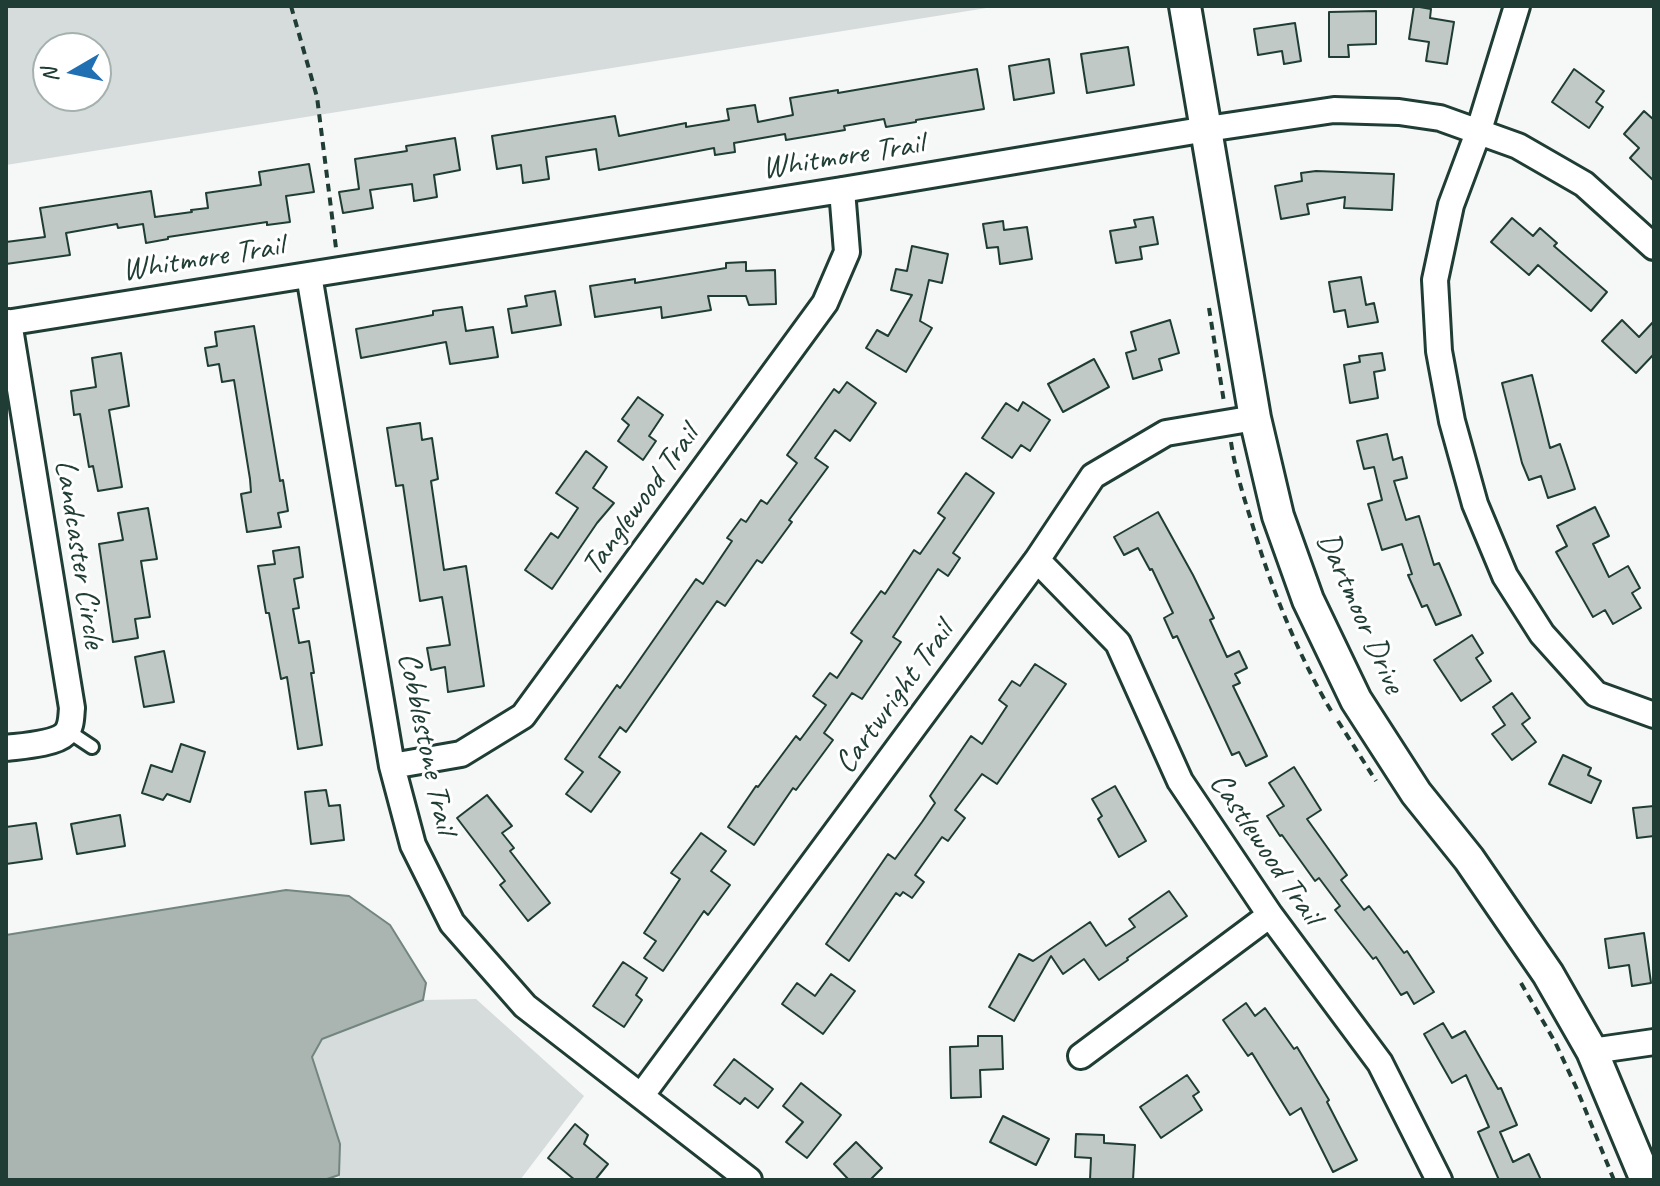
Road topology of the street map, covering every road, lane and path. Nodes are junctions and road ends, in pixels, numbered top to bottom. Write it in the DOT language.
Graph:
graph roads {
  1 [pos="291,6"];
  2 [pos="1185,6"];
  3 [pos="1517,6"];
  4 [pos="1207,129"];
  5 [pos="1479,130"];
  6 [pos="842,190"];
  7 [pos="1654,247"];
  8 [pos="339,270"];
  9 [pos="309,275"];
  10 [pos="8,322"];
  11 [pos="1255,418"];
  12 [pos="1037,560"];
  13 [pos="1654,715"];
  14 [pos="68,731"];
  15 [pos="92,747"];
  16 [pos="6,748"];
  17 [pos="392,766"];
  18 [pos="1270,915"];
  19 [pos="1654,1042"];
  20 [pos="1592,1051"];
  21 [pos="1081,1056"];
  22 [pos="641,1096"];
  23 [pos="749,1180"];
  24 [pos="1439,1180"];
  25 [pos="1646,1180"];
  1 -- 8 [label="path"];
  2 -- 4 [label="street, Dartmoor Drive"];
  3 -- 5 [label="street"];
  4 -- 5 [label="street, Whitmore Trail"];
  4 -- 6 [label="street, Whitmore Trail"];
  4 -- 11 [label="street, Dartmoor Drive"];
  5 -- 7 [label="street, Whitmore Trail"];
  5 -- 13 [label="street"];
  6 -- 8 [label="street, Whitmore Trail"];
  6 -- 17 [label="street, Tanglewood Trail"];
  8 -- 9 [label="street, Whitmore Trail"];
  9 -- 10 [label="street, Whitmore Trail"];
  9 -- 17 [label="street, Cobblestone Trail"];
  10 -- 14 [label="street, Landcaster Circle"];
  11 -- 12 [label="street, Cartwright Trail"];
  11 -- 20 [label="street, Dartmoor Drive"];
  12 -- 18 [label="street, Castlewood Trail"];
  12 -- 22 [label="street, Cartwright Trail"];
  14 -- 15 [label="lane"];
  14 -- 16 [label="street"];
  17 -- 22 [label="street, Cobblestone Trail"];
  18 -- 21 [label="street"];
  18 -- 24 [label="street, Castlewood Trail"];
  19 -- 20 [label="street"];
  20 -- 25 [label="street, Dartmoor Drive"];
  22 -- 23 [label="street, Cobblestone Trail"];
}
